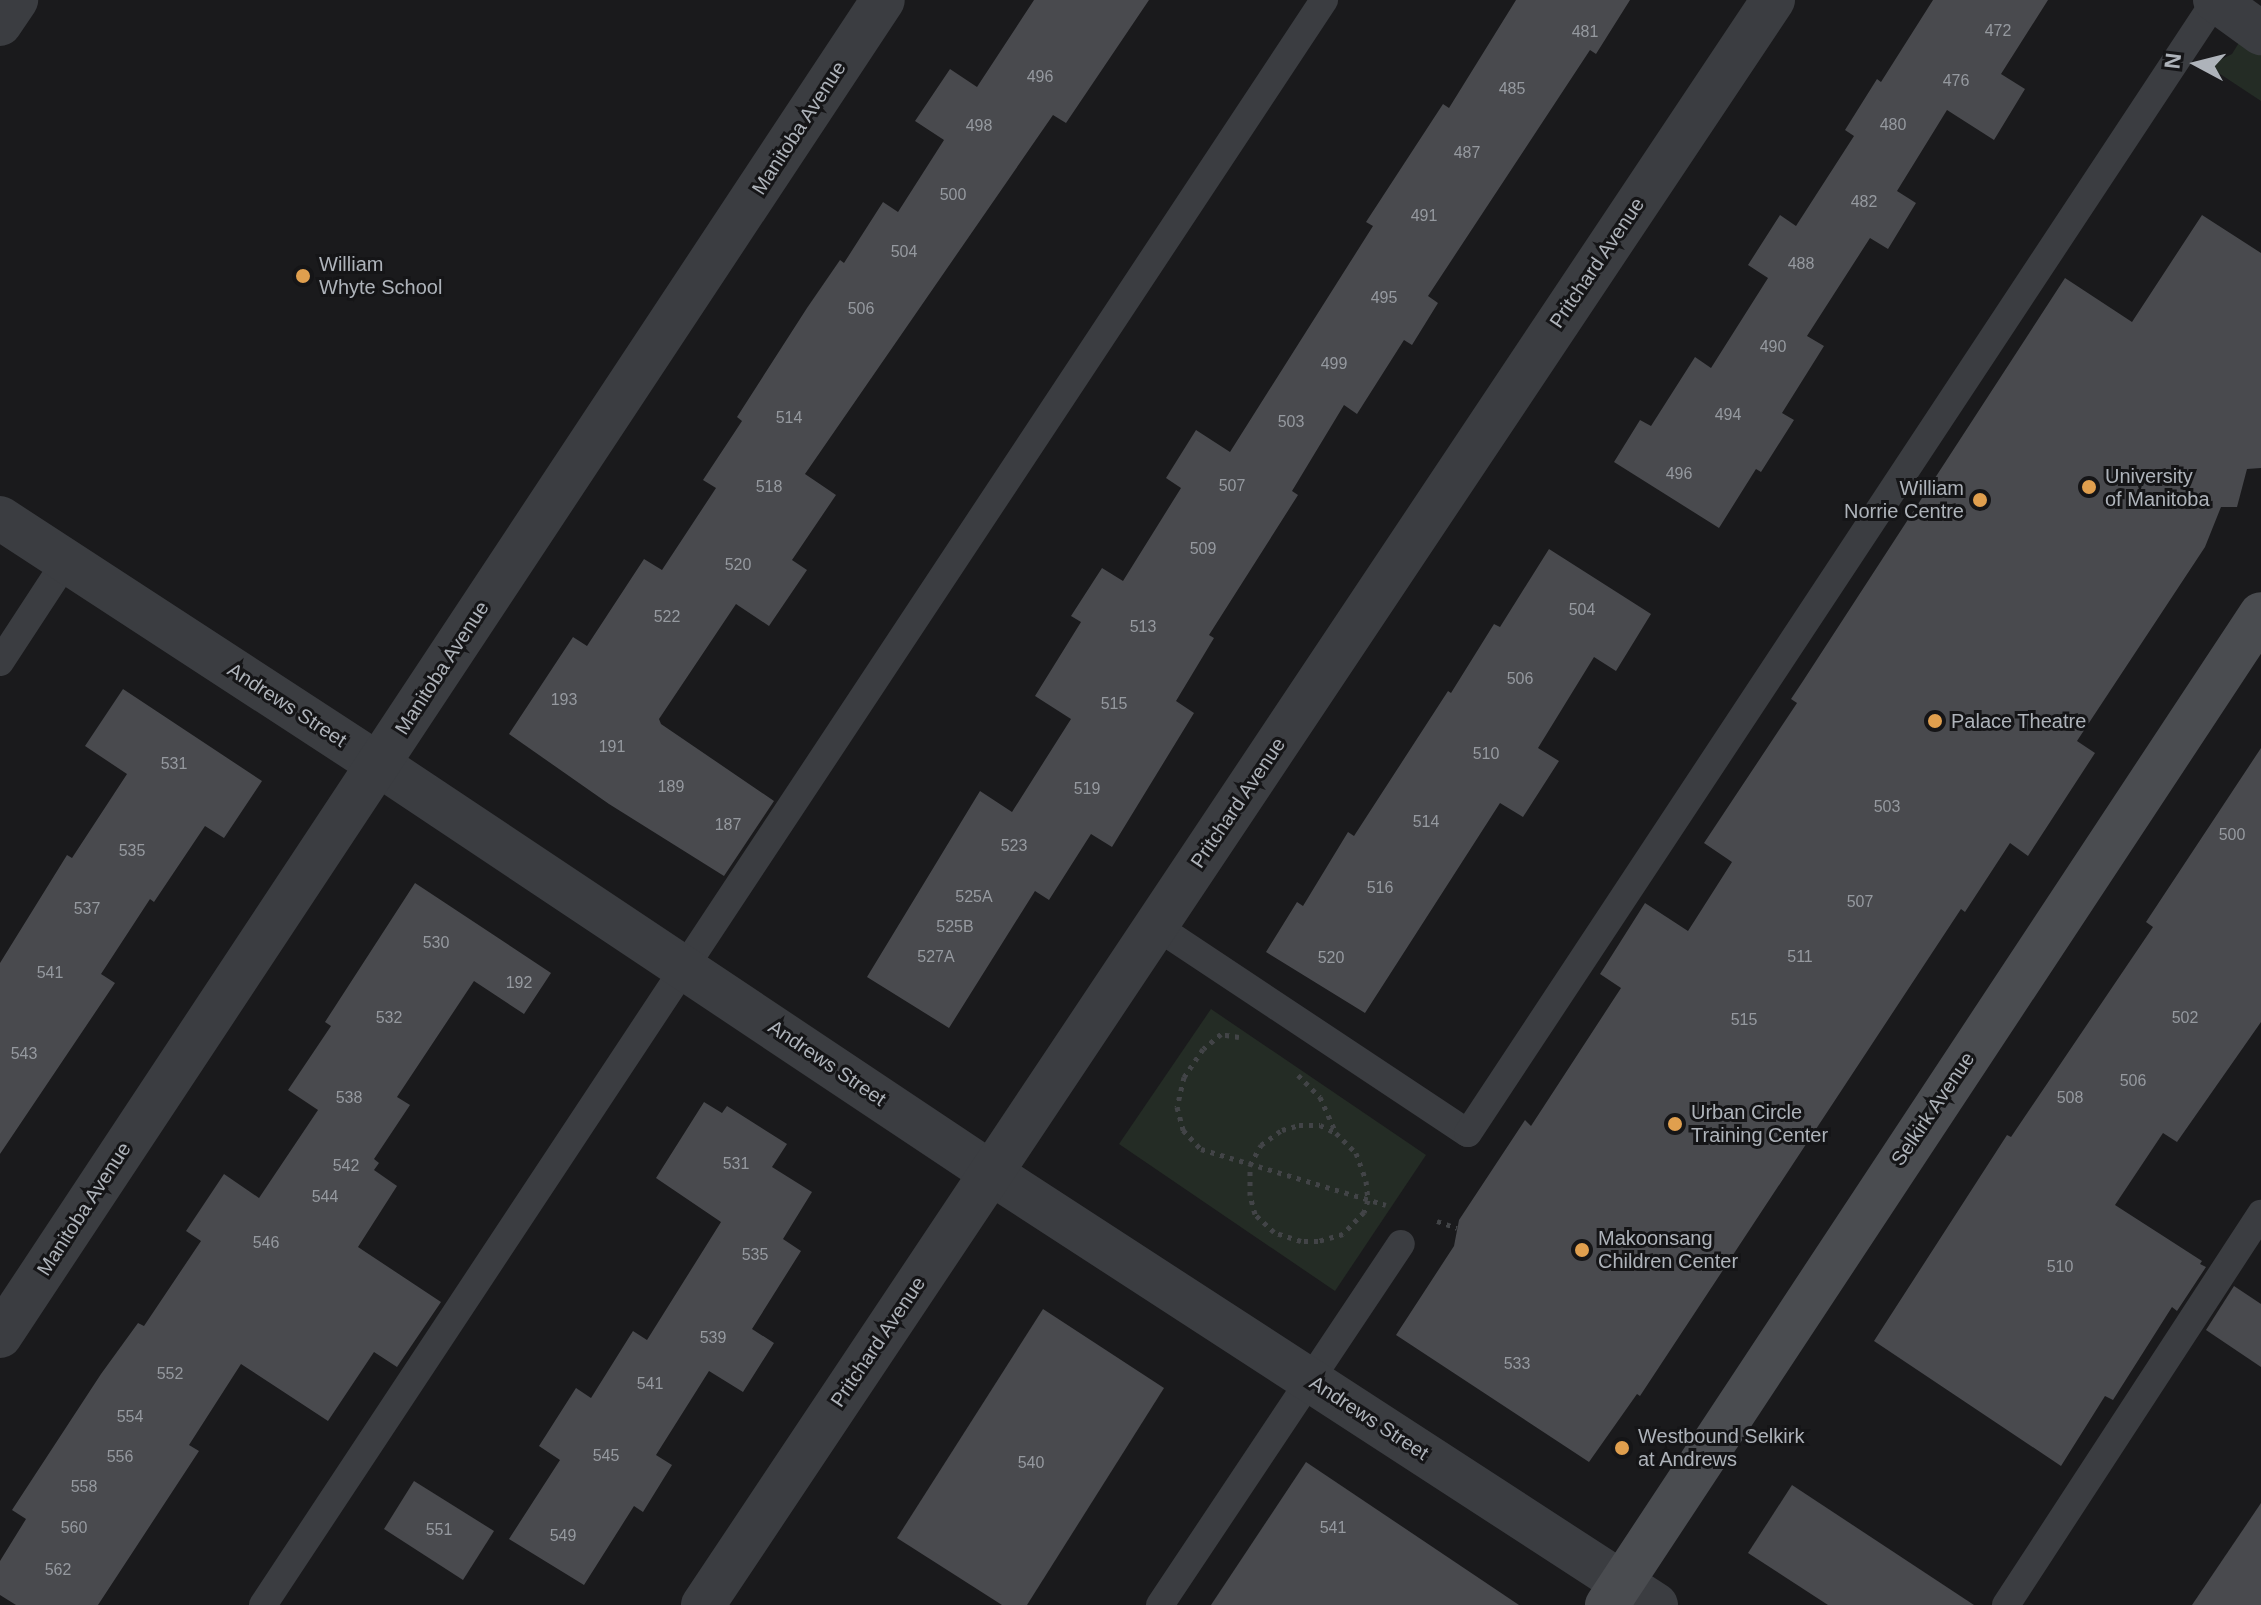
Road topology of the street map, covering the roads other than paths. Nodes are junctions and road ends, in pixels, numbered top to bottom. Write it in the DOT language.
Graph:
graph roads {
  1 [pos="16,0"];
  2 [pos="883,0"];
  3 [pos="1324,0"];
  4 [pos="1773,0"];
  5 [pos="2215,0"];
  6 [pos="0,24"];
  7 [pos="2261,33"];
  8 [pos="0,518"];
  9 [pos="66,561"];
  10 [pos="2261,614"];
  11 [pos="0,662"];
  12 [pos="378,764"];
  13 [pos="1156,926"];
  14 [pos="685,968"];
  15 [pos="991,1173"];
  16 [pos="2261,1214"];
  17 [pos="1401,1244"];
  18 [pos="0,1336"];
  19 [pos="1309,1379"];
  20 [pos="1628,1597"];
  21 [pos="263,1605"];
  22 [pos="703,1605"];
  23 [pos="1160,1605"];
  24 [pos="2006,1605"];
  1 -- 6 [label="street"];
  2 -- 12 [label="street, Manitoba Avenue"];
  3 -- 14 [label="lane"];
  4 -- 13 [label="street, Pritchard Avenue"];
  5 -- 7 [label="street"];
  5 -- 13 [label="lane"];
  8 -- 9 [label="street, Andrews Street"];
  9 -- 11 [label="lane"];
  9 -- 12 [label="street, Andrews Street"];
  10 -- 20 [label="main road, Selkirk Avenue"];
  12 -- 14 [label="street, Andrews Street"];
  12 -- 18 [label="street, Manitoba Avenue"];
  13 -- 15 [label="street, Pritchard Avenue"];
  14 -- 15 [label="street, Andrews Street"];
  14 -- 21 [label="lane"];
  15 -- 19 [label="street, Andrews Street"];
  15 -- 22 [label="street, Pritchard Avenue"];
  16 -- 24 [label="lane"];
  17 -- 19 [label="lane"];
  19 -- 20 [label="street, Andrews Street"];
  19 -- 23 [label="lane"];
}
